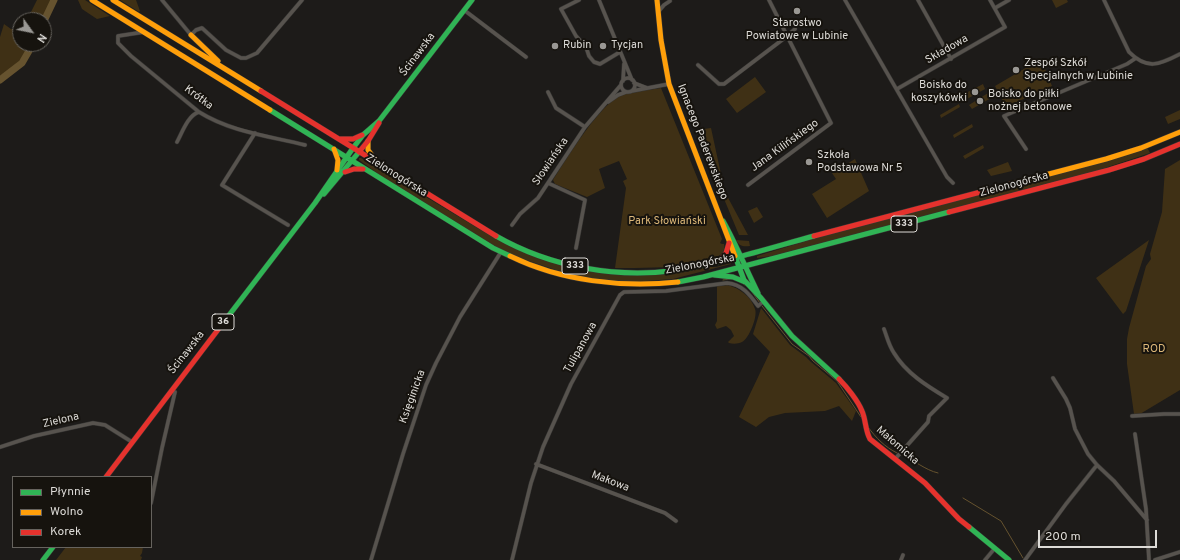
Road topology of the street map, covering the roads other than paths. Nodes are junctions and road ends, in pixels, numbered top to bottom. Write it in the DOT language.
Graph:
graph roads {
  1 [pos="92,0"];
  2 [pos="113,0"];
  3 [pos="162,0"];
  4 [pos="302,0"];
  5 [pos="472,0"];
  6 [pos="579,0"];
  7 [pos="599,0"];
  8 [pos="769,0"];
  9 [pos="845,0"];
  10 [pos="918,0"];
  11 [pos="990,0"];
  12 [pos="1009,0"];
  13 [pos="1104,0"];
  14 [pos="659,1"];
  15 [pos="671,1"];
  16 [pos="995,8"];
  17 [pos="464,10"];
  18 [pos="658,12"];
  19 [pos="795,29"];
  20 [pos="144,32"];
  21 [pos="191,35"];
  22 [pos="787,36"];
  23 [pos="620,52"];
  24 [pos="1180,54"];
  25 [pos="526,57"];
  26 [pos="1136,58"];
  27 [pos="951,59"];
  28 [pos="624,63"];
  29 [pos="698,65"];
  30 [pos="225,69"];
  31 [pos="633,81"];
  32 [pos="622,83"];
  33 [pos="669,84"];
  34 [pos="648,88"];
  35 [pos="897,89"];
  36 [pos="632,91"];
  37 [pos="548,92"];
  38 [pos="626,92"];
  39 [pos="603,107"];
  40 [pos="199,112"];
  41 [pos="379,121"];
  42 [pos="585,127"];
  43 [pos="1180,132"];
  44 [pos="255,133"];
  45 [pos="363,135"];
  46 [pos="339,139"];
  47 [pos="368,141"];
  48 [pos="176,142"];
  49 [pos="1180,144"];
  50 [pos="305,145"];
  51 [pos="353,148"];
  52 [pos="334,149"];
  53 [pos="1026,150"];
  54 [pos="359,152"];
  55 [pos="347,157"];
  56 [pos="352,161"];
  57 [pos="379,164"];
  58 [pos="770,169"];
  59 [pos="366,170"];
  60 [pos="339,173"];
  61 [pos="773,174"];
  62 [pos="548,183"];
  63 [pos="953,183"];
  64 [pos="748,185"];
  65 [pos="721,219"];
  66 [pos="288,225"];
  67 [pos="512,225"];
  68 [pos="729,242"];
  69 [pos="576,248"];
  70 [pos="501,252"];
  71 [pos="740,255"];
  72 [pos="735,257"];
  73 [pos="719,261"];
  74 [pos="742,267"];
  75 [pos="711,275"];
  76 [pos="745,282"];
  77 [pos="761,302"];
  78 [pos="884,329"];
  79 [pos="1053,378"];
  80 [pos="175,392"];
  81 [pos="1180,414"];
  82 [pos="1132,416"];
  83 [pos="1135,434"];
  84 [pos="132,442"];
  85 [pos="0,447"];
  86 [pos="895,459"];
  87 [pos="536,464"];
  88 [pos="1097,465"];
  89 [pos="107,476"];
  90 [pos="152,498"];
  91 [pos="1147,520"];
  92 [pos="676,521"];
  93 [pos="51,548"];
  94 [pos="995,548"];
  95 [pos="1180,552"];
  96 [pos="903,555"];
  97 [pos="43,560"];
  98 [pos="371,560"];
  99 [pos="512,560"];
  100 [pos="901,560"];
  101 [pos="985,560"];
  102 [pos="1009,560"];
  103 [pos="1025,560"];
  104 [pos="1149,560"];
  105 [pos="1155,560"];
  1 -- 20 [label="main road, Zielonogórska"];
  2 -- 30 [label="main road, Zielonogórska"];
  3 -- 21 [label="street"];
  4 -- 21 [label="street"];
  5 -- 17 [label="main road, Ścinawska"];
  6 -- 23 [label="street"];
  7 -- 23 [label="street"];
  8 -- 22 [label="street, Jana Kilińskiego"];
  9 -- 35 [label="street"];
  10 -- 27 [label="street"];
  11 -- 16 [label="street"];
  12 -- 16 [label="street"];
  13 -- 26 [label="street"];
  14 -- 15 [label="street"];
  14 -- 18 [label="main road, Ignacego Paderewskiego"];
  15 -- 18 [label="street"];
  16 -- 27 [label="street, Składowa"];
  17 -- 25 [label="street"];
  17 -- 41 [label="main road, Ścinawska"];
  18 -- 33 [label="main road, Ignacego Paderewskiego"];
  19 -- 22 [label="street"];
  20 -- 40 [label="street, Krótka"];
  20 -- 52 [label="main road, Zielonogórska"];
  21 -- 30 [label="main road"];
  22 -- 29 [label="street"];
  22 -- 58 [label="street, Jana Kilińskiego"];
  23 -- 28 [label="street"];
  24 -- 26 [label="street"];
  26 -- 53 [label="street"];
  27 -- 35 [label="street, Składowa"];
  28 -- 31 [label="street"];
  28 -- 32 [label="street"];
  30 -- 46 [label="main road, Zielonogórska"];
  31 -- 32 [label="street"];
  31 -- 34 [label="street"];
  31 -- 36 [label="street"];
  32 -- 38 [label="street"];
  32 -- 39 [label="street"];
  33 -- 34 [label="street"];
  33 -- 65 [label="main road, Ignacego Paderewskiego"];
  34 -- 36 [label="street"];
  35 -- 63 [label="street"];
  36 -- 38 [label="street"];
  37 -- 42 [label="street"];
  38 -- 39 [label="street"];
  39 -- 42 [label="street, Słowiańska"];
  40 -- 44 [label="street, Krótka"];
  40 -- 48 [label="street"];
  41 -- 45 [label="main road, Ścinawska"];
  41 -- 47 [label="main road, Ścinawska"];
  42 -- 62 [label="street, Słowiańska"];
  43 -- 71 [label="main road, Zielonogórska / 333"];
  44 -- 50 [label="street, Krótka"];
  44 -- 66 [label="street"];
  45 -- 46 [label="main road"];
  45 -- 51 [label="main road, Ścinawska"];
  46 -- 51 [label="main road, Zielonogórska"];
  47 -- 54 [label="main road, Ścinawska"];
  47 -- 57 [label="main road"];
  49 -- 74 [label="main road, Zielonogórska / 333"];
  51 -- 54 [label="main road, Zielonogórska"];
  51 -- 55 [label="main road, Ścinawska"];
  52 -- 55 [label="main road, Zielonogórska / 333"];
  52 -- 60 [label="main road"];
  54 -- 56 [label="main road, 36"];
  54 -- 57 [label="main road, Zielonogórska / 333"];
  55 -- 56 [label="main road, Zielonogórska / 333"];
  55 -- 60 [label="main road, Ścinawska / 36"];
  56 -- 59 [label="main road, Zielonogórska / 333"];
  56 -- 60 [label="main road, Ścinawska / 36"];
  57 -- 73 [label="main road, Zielonogórska / 333"];
  58 -- 61 [label="street"];
  58 -- 64 [label="street, Jana Kilińskiego"];
  59 -- 60 [label="main road"];
  59 -- 70 [label="main road, Zielonogórska / 333"];
  60 -- 84 [label="main road, Ścinawska / 36"];
  62 -- 67 [label="street, Słowiańska"];
  62 -- 69 [label="street"];
  65 -- 68 [label="main road"];
  65 -- 71 [label="main road"];
  68 -- 72 [label="main road"];
  68 -- 73 [label="main road"];
  70 -- 75 [label="main road, Zielonogórska / 333"];
  70 -- 98 [label="street, Księginicka"];
  71 -- 72 [label="main road, Zielonogórska / 333"];
  71 -- 74 [label="main road"];
  72 -- 73 [label="main road, Zielonogórska / 333"];
  72 -- 74 [label="main road"];
  74 -- 75 [label="main road, Zielonogórska / 333"];
  74 -- 76 [label="main road, Małomicka"];
  74 -- 77 [label="main road, Małomicka"];
  75 -- 76 [label="main road"];
  76 -- 77 [label="main road, Małomicka"];
  77 -- 86 [label="main road, Małomicka"];
  77 -- 87 [label="street, Tulipanowa"];
  78 -- 86 [label="street"];
  79 -- 88 [label="street"];
  80 -- 90 [label="street, Ścinawska"];
  81 -- 82 [label="street"];
  83 -- 91 [label="street"];
  84 -- 85 [label="street, Zielona"];
  84 -- 89 [label="main road, Ścinawska / 36"];
  86 -- 94 [label="main road, Małomicka"];
  87 -- 92 [label="street, Makowa"];
  87 -- 99 [label="street, Tulipanowa"];
  88 -- 91 [label="street"];
  88 -- 103 [label="street"];
  91 -- 104 [label="street"];
  93 -- 97 [label="main road"];
  94 -- 101 [label="street"];
  94 -- 102 [label="main road, Małomicka"];
  95 -- 105 [label="street"];
  96 -- 100 [label="street"];
}
